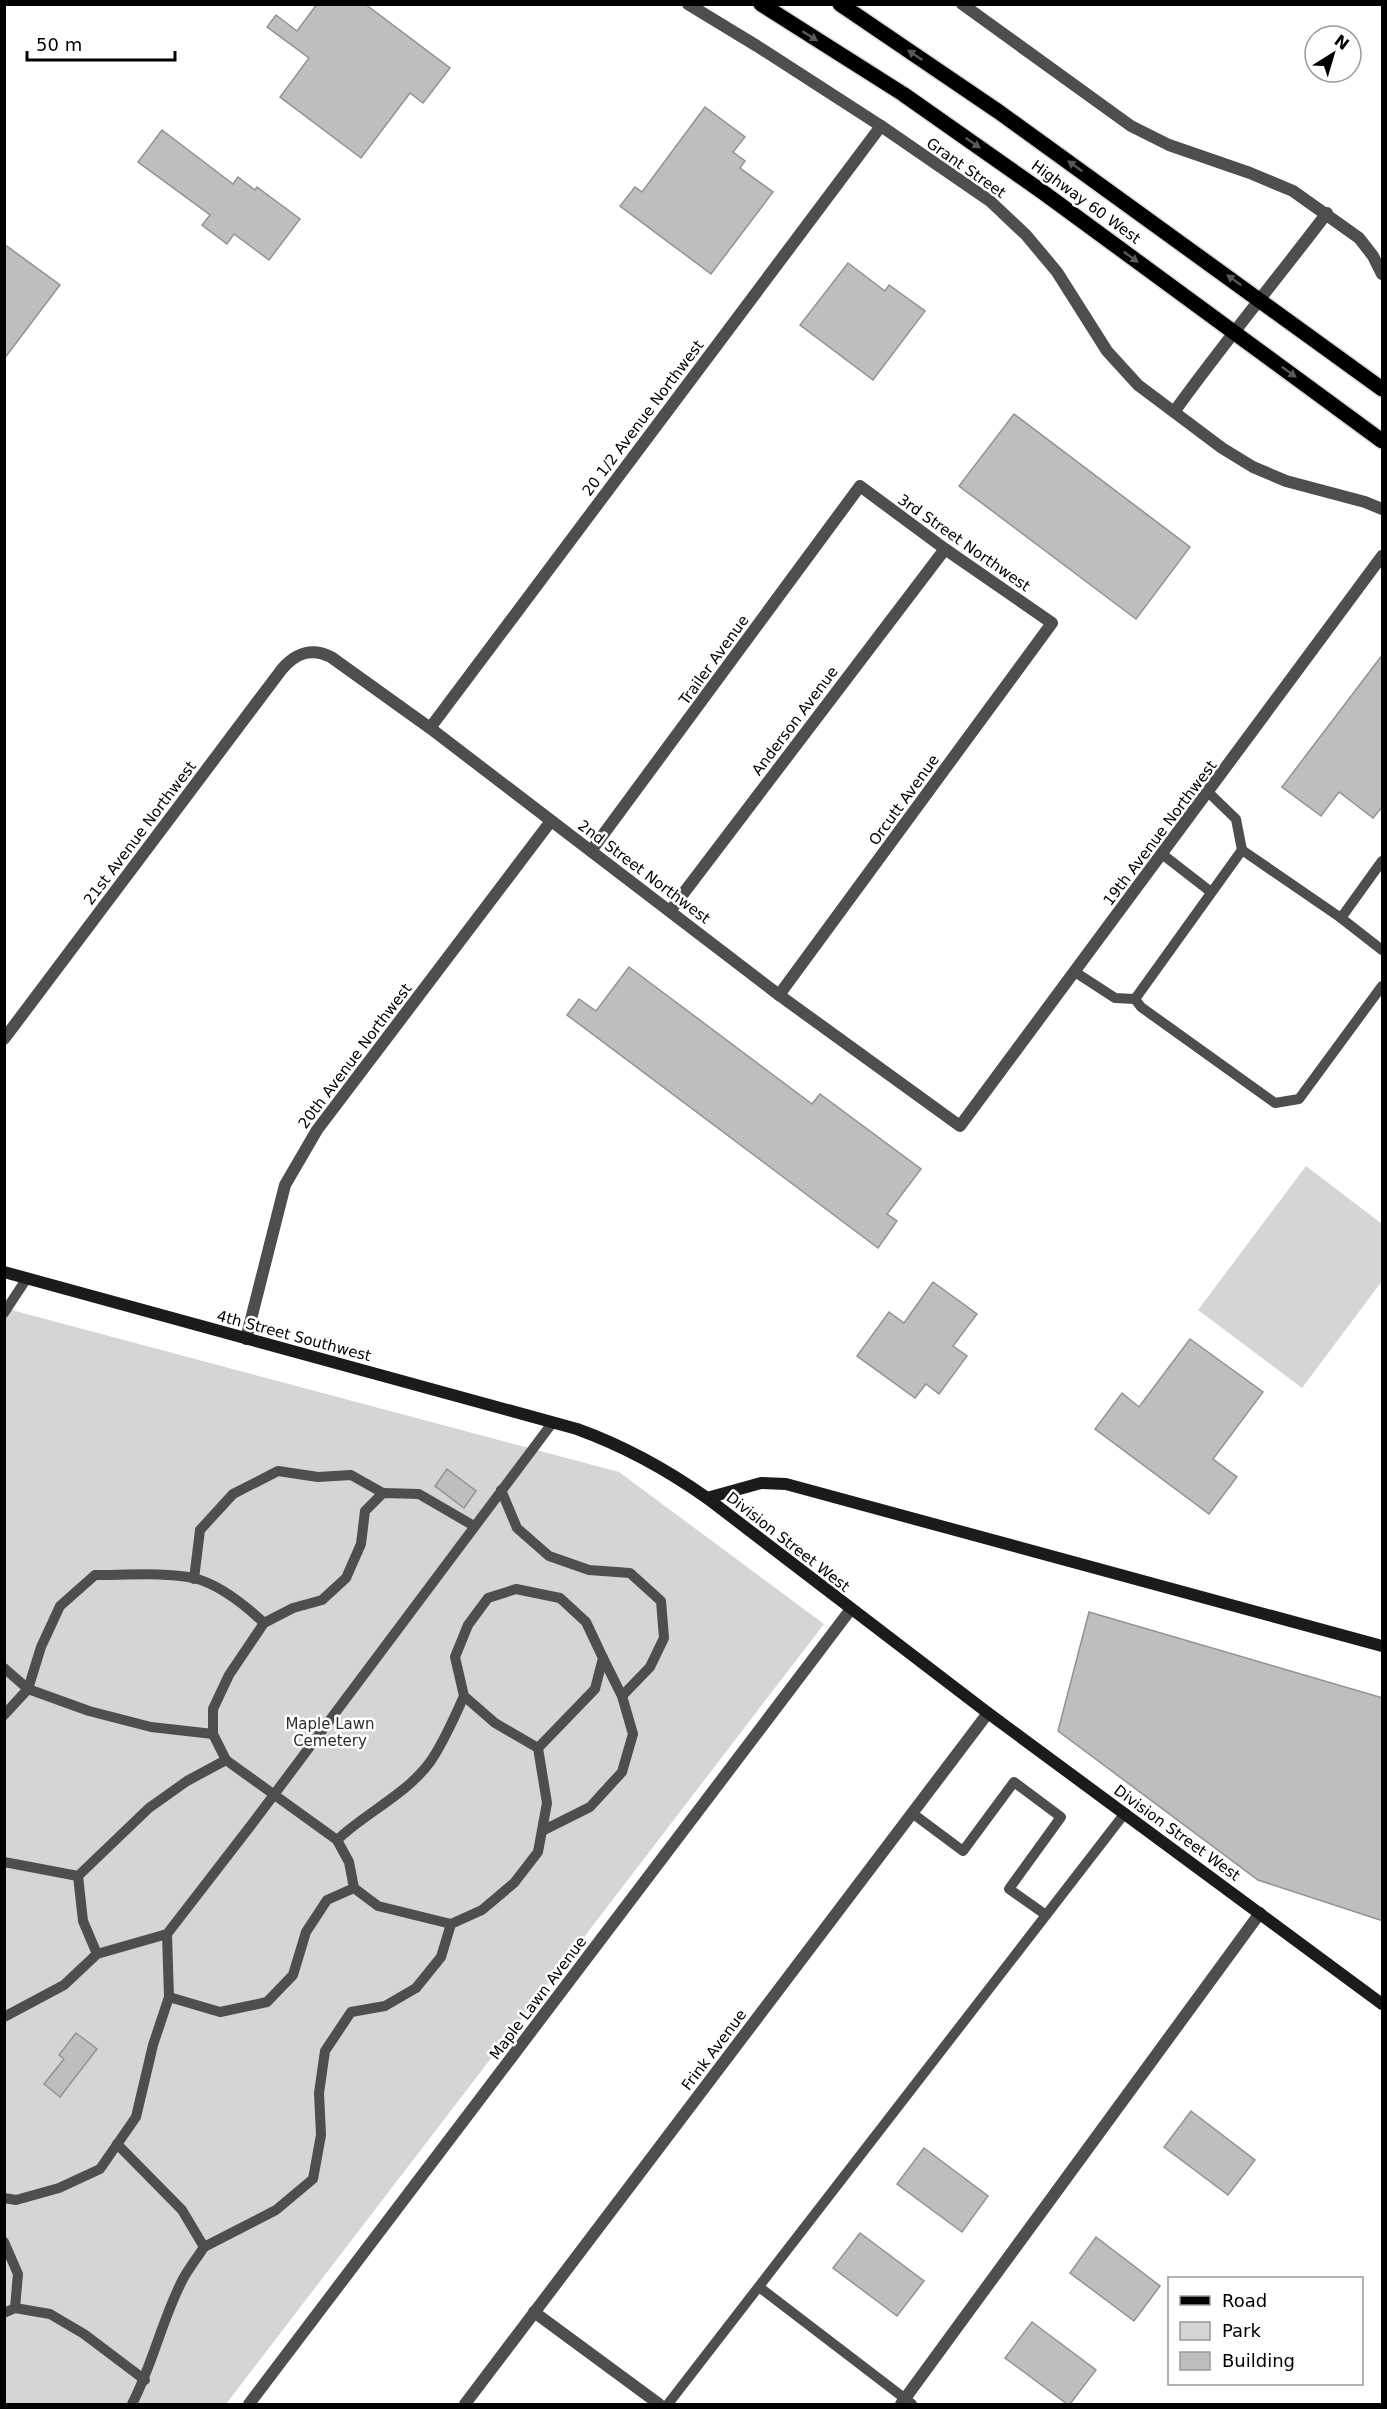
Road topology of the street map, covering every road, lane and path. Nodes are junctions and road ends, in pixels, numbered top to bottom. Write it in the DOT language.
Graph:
graph roads {
  1 [pos="688,4"];
  2 [pos="761,4"];
  3 [pos="840,4"];
  4 [pos="962,4"];
  5 [pos="881,126"];
  6 [pos="1327,213"];
  7 [pos="1383,274"];
  8 [pos="1261,300"];
  9 [pos="1233,332"];
  10 [pos="1383,389"];
  11 [pos="1174,412"];
  12 [pos="1383,441"];
  13 [pos="860,486"];
  14 [pos="1383,509"];
  15 [pos="945,549"];
  16 [pos="1383,556"];
  17 [pos="1052,623"];
  18 [pos="306,652"];
  19 [pos="430,728"];
  20 [pos="1208,792"];
  21 [pos="550,821"];
  22 [pos="1242,850"];
  23 [pos="591,851"];
  24 [pos="1162,854"];
  25 [pos="1383,861"];
  26 [pos="1211,892"];
  27 [pos="670,911"];
  28 [pos="1341,918"];
  29 [pos="1383,950"];
  30 [pos="1074,972"];
  31 [pos="1383,986"];
  32 [pos="780,995"];
  33 [pos="1135,999"];
  34 [pos="4,1039"];
  35 [pos="960,1126"];
  36 [pos="4,1272"];
  37 [pos="27,1278"];
  38 [pos="4,1313"];
  39 [pos="246,1339"];
  40 [pos="553,1422"];
  41 [pos="501,1490"];
  42 [pos="383,1493"];
  43 [pos="707,1498"];
  44 [pos="474,1526"];
  45 [pos="194,1578"];
  46 [pos="850,1610"];
  47 [pos="264,1623"];
  48 [pos="1383,1646"];
  49 [pos="603,1658"];
  50 [pos="4,1668"];
  51 [pos="28,1689"];
  52 [pos="464,1696"];
  53 [pos="622,1696"];
  54 [pos="988,1713"];
  55 [pos="4,1715"];
  56 [pos="213,1734"];
  57 [pos="538,1748"];
  58 [pos="226,1760"];
  59 [pos="274,1794"];
  60 [pos="912,1813"];
  61 [pos="1125,1813"];
  62 [pos="542,1831"];
  63 [pos="337,1840"];
  64 [pos="4,1862"];
  65 [pos="78,1876"];
  66 [pos="354,1888"];
  67 [pos="1260,1912"];
  68 [pos="1046,1915"];
  69 [pos="451,1924"];
  70 [pos="167,1934"];
  71 [pos="97,1954"];
  72 [pos="169,1997"];
  73 [pos="1383,2004"];
  74 [pos="4,2017"];
  75 [pos="117,2144"];
  76 [pos="4,2198"];
  77 [pos="4,2242"];
  78 [pos="204,2247"];
  79 [pos="759,2287"];
  80 [pos="15,2308"];
  81 [pos="534,2312"];
  82 [pos="4,2313"];
  83 [pos="145,2380"];
  84 [pos="906,2403"];
  85 [pos="132,2404"];
  86 [pos="249,2404"];
  87 [pos="465,2404"];
  88 [pos="659,2404"];
  89 [pos="668,2404"];
  1 -- 5 [label="street, Grant Street"];
  2 -- 9 [label="main road, Highway 60 West, one-way"];
  8 -- 3 [label="main road, Highway 60 West, one-way"];
  4 -- 6 [label="street"];
  5 -- 11 [label="street, Grant Street"];
  5 -- 19 [label="street, 20 1/2 Avenue Northwest"];
  6 -- 7 [label="street"];
  6 -- 8 [label="street"];
  8 -- 9 [label="street"];
  8 -- 10 [label="main road, Highway 60 West"];
  9 -- 11 [label="street"];
  9 -- 12 [label="main road, Highway 60 West, one-way"];
  11 -- 14 [label="street, Grant Street"];
  13 -- 15 [label="street, 3rd Street Northwest"];
  13 -- 23 [label="street, Trailer Avenue"];
  15 -- 17 [label="street, 3rd Street Northwest"];
  15 -- 27 [label="street, Anderson Avenue"];
  16 -- 20 [label="street, 19th Avenue Northwest"];
  17 -- 32 [label="street, Orcutt Avenue"];
  18 -- 19 [label="street, 2nd Street Northwest"];
  18 -- 34 [label="street, 21st Avenue Northwest"];
  19 -- 21 [label="street, 2nd Street Northwest"];
  20 -- 22 [label="lane"];
  20 -- 24 [label="street, 19th Avenue Northwest"];
  21 -- 23 [label="street, 2nd Street Northwest"];
  21 -- 39 [label="street, 20th Avenue Northwest"];
  22 -- 26 [label="lane"];
  22 -- 28 [label="lane"];
  23 -- 27 [label="street, 2nd Street Northwest"];
  24 -- 26 [label="lane"];
  24 -- 30 [label="street, 19th Avenue Northwest"];
  25 -- 28 [label="lane"];
  26 -- 33 [label="lane"];
  27 -- 32 [label="street, 2nd Street Northwest"];
  28 -- 29 [label="lane"];
  30 -- 33 [label="lane"];
  30 -- 35 [label="street, 19th Avenue Northwest"];
  31 -- 33 [label="lane"];
  32 -- 35 [label="street, 2nd Street Northwest"];
  36 -- 37 [label="street, 4th Street Southwest"];
  37 -- 38 [label="lane"];
  37 -- 39 [label="street, 4th Street Southwest"];
  39 -- 40 [label="street, 4th Street Southwest"];
  40 -- 41 [label="lane"];
  40 -- 43 [label="street, 4th Street Southwest"];
  41 -- 44 [label="lane"];
  41 -- 53 [label="lane"];
  42 -- 44 [label="lane"];
  42 -- 45 [label="lane"];
  42 -- 47 [label="lane"];
  43 -- 46 [label="street, Division Street West"];
  43 -- 48 [label="street, Division Street West"];
  44 -- 59 [label="lane"];
  45 -- 47 [label="lane"];
  45 -- 51 [label="lane"];
  46 -- 54 [label="street, Division Street West"];
  46 -- 86 [label="street, Maple Lawn Avenue"];
  47 -- 56 [label="lane"];
  49 -- 52 [label="lane"];
  49 -- 53 [label="lane"];
  49 -- 57 [label="lane"];
  50 -- 51 [label="lane"];
  51 -- 55 [label="lane"];
  51 -- 56 [label="lane"];
  52 -- 57 [label="lane"];
  52 -- 63 [label="lane"];
  53 -- 62 [label="lane"];
  54 -- 60 [label="street, Frink Avenue"];
  54 -- 61 [label="street, Division Street West"];
  56 -- 58 [label="lane"];
  57 -- 62 [label="lane"];
  58 -- 59 [label="lane"];
  58 -- 65 [label="lane"];
  59 -- 63 [label="lane"];
  59 -- 70 [label="lane"];
  60 -- 68 [label="lane"];
  60 -- 81 [label="street, Frink Avenue"];
  61 -- 67 [label="street, Division Street West"];
  61 -- 68 [label="lane"];
  62 -- 69 [label="lane"];
  63 -- 66 [label="lane"];
  64 -- 65 [label="lane"];
  65 -- 71 [label="lane"];
  66 -- 69 [label="lane"];
  66 -- 72 [label="lane"];
  67 -- 73 [label="street, Division Street West"];
  67 -- 84 [label="street"];
  68 -- 79 [label="lane"];
  69 -- 78 [label="lane"];
  70 -- 71 [label="lane"];
  70 -- 72 [label="lane"];
  71 -- 74 [label="lane"];
  72 -- 75 [label="lane"];
  75 -- 76 [label="lane"];
  75 -- 78 [label="lane"];
  77 -- 80 [label="lane"];
  78 -- 83 [label="lane"];
  79 -- 84 [label="lane"];
  79 -- 89 [label="lane"];
  80 -- 82 [label="lane"];
  80 -- 83 [label="lane"];
  81 -- 87 [label="street, Frink Avenue"];
  81 -- 88 [label="street"];
  83 -- 85 [label="lane"];
}
